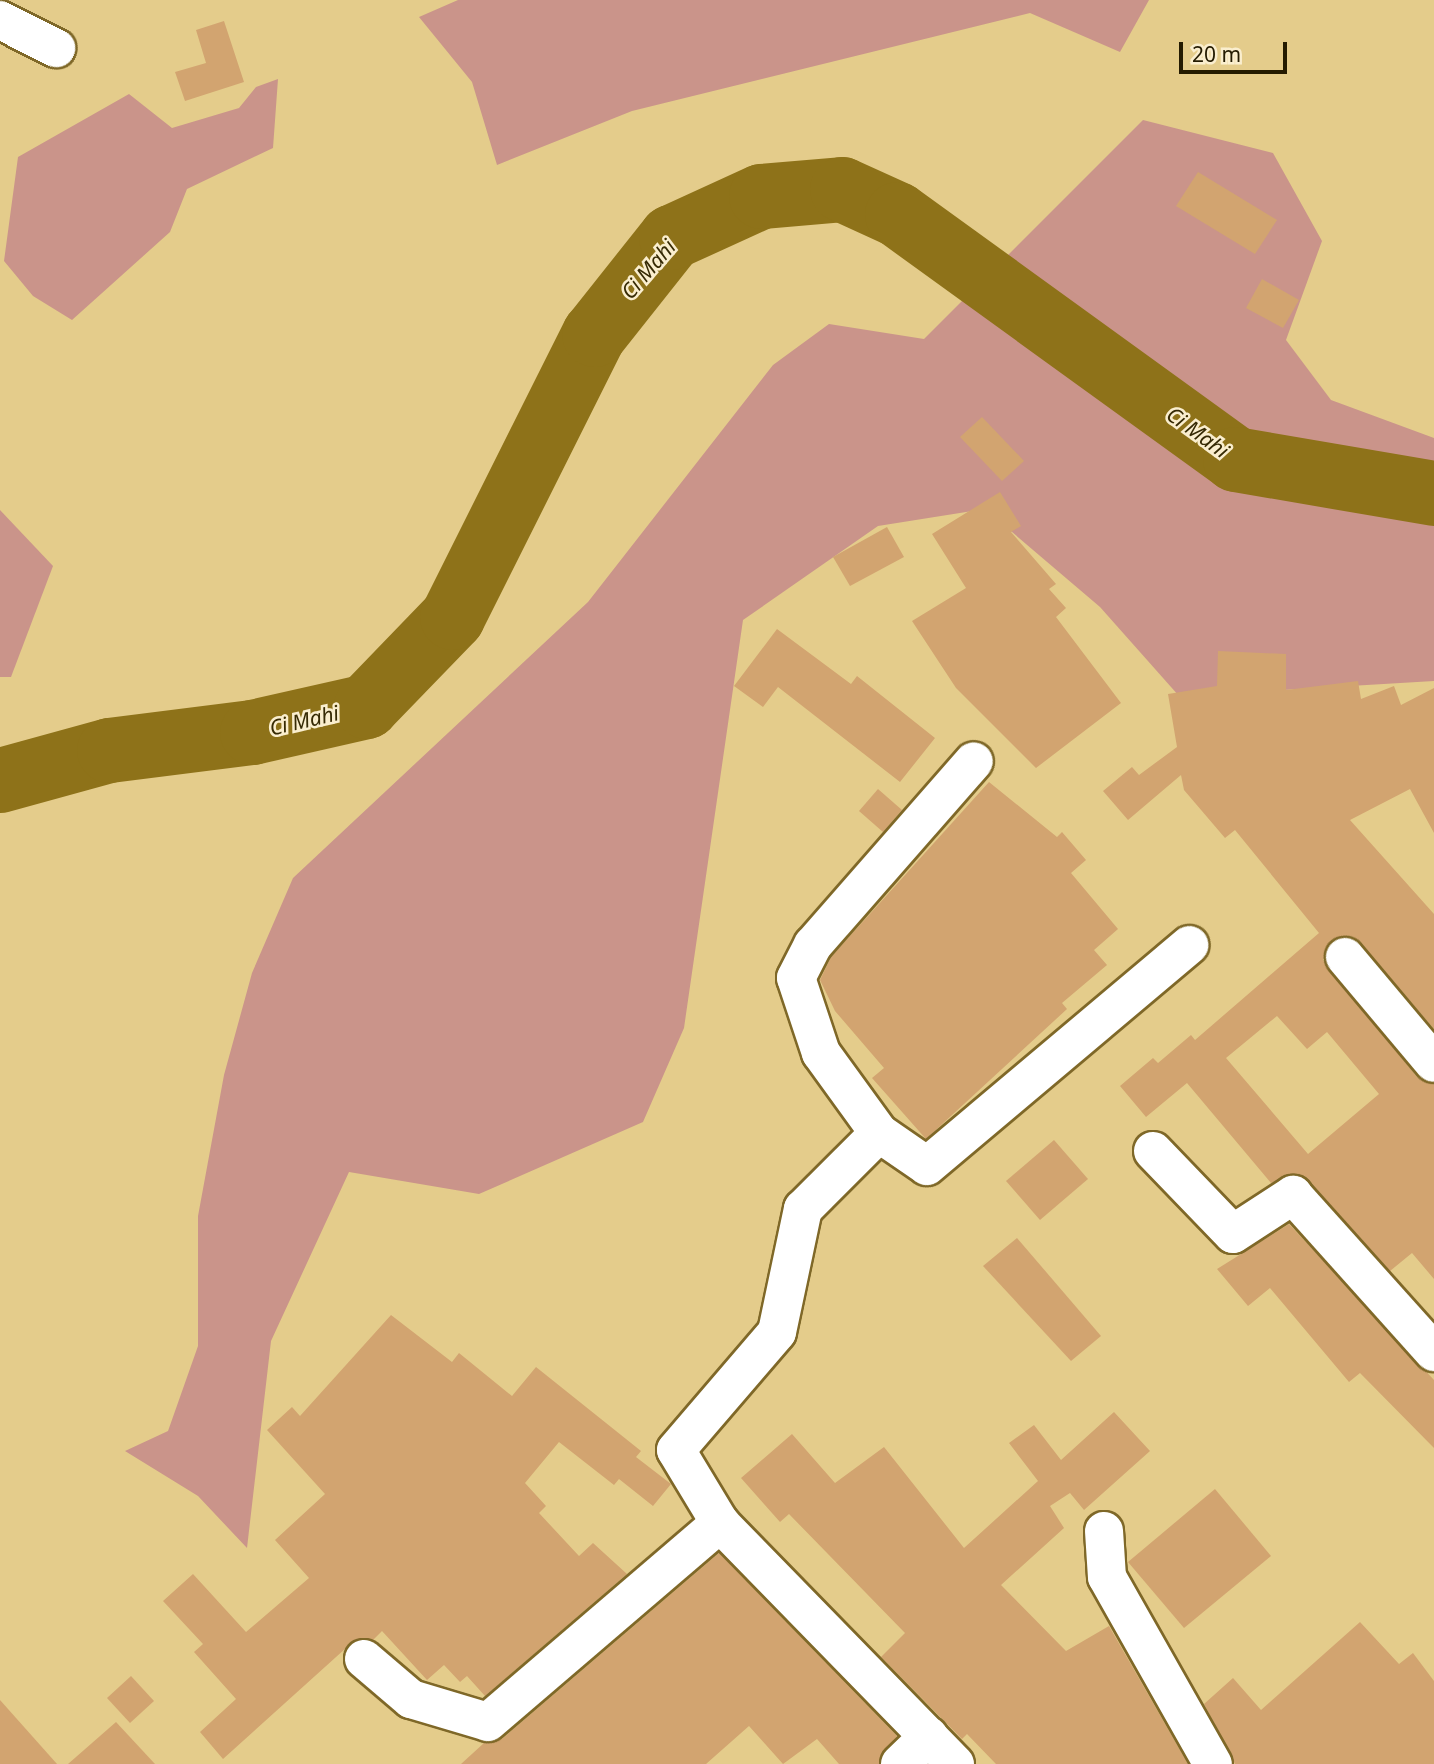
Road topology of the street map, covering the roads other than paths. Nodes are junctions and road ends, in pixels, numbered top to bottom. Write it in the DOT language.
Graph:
graph roads {
  1 [pos="0,20"];
  2 [pos="55,48"];
  3 [pos="974,761"];
  4 [pos="1189,945"];
  5 [pos="1345,957"];
  6 [pos="1434,1063"];
  7 [pos="878,1133"];
  8 [pos="1153,1151"];
  9 [pos="1434,1352"];
  10 [pos="720,1523"];
  11 [pos="1104,1531"];
  12 [pos="364,1659"];
  13 [pos="929,1736"];
  14 [pos="900,1764"];
  15 [pos="955,1764"];
  16 [pos="1213,1764"];
  1 -- 2 [label="street"];
  3 -- 7 [label="street"];
  4 -- 7 [label="street"];
  5 -- 6 [label="street"];
  7 -- 10 [label="street"];
  8 -- 9 [label="street"];
  10 -- 12 [label="street"];
  10 -- 13 [label="street"];
  11 -- 16 [label="street"];
  13 -- 14 [label="street"];
  13 -- 15 [label="street"];
}
